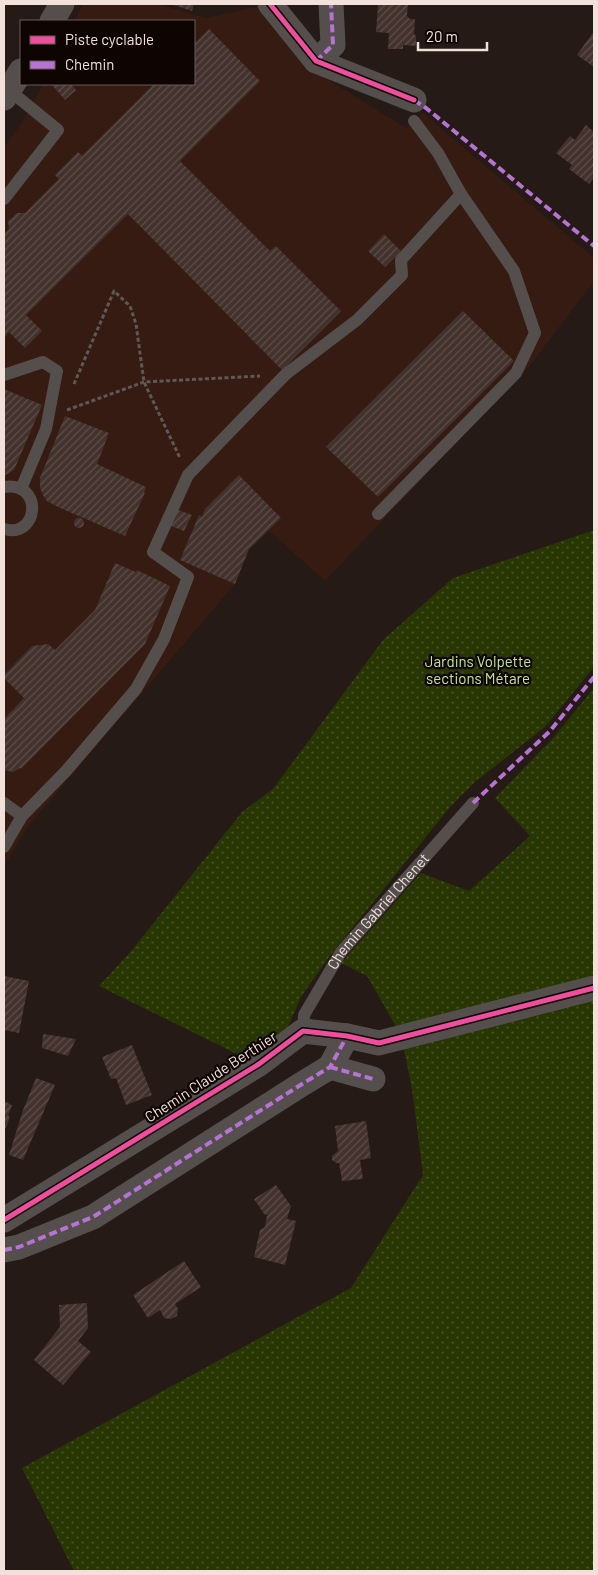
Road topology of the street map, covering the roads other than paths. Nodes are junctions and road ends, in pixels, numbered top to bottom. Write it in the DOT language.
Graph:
graph roads {
  1 [pos="62,4"];
  2 [pos="270,4"];
  3 [pos="331,4"];
  4 [pos="53,20"];
  5 [pos="316,61"];
  6 [pos="11,86"];
  7 [pos="414,111"];
  8 [pos="461,194"];
  9 [pos="4,199"];
  10 [pos="4,375"];
  11 [pos="4,487"];
  12 [pos="21,489"];
  13 [pos="378,514"];
  14 [pos="4,529"];
  15 [pos="4,803"];
  16 [pos="473,803"];
  17 [pos="22,816"];
  18 [pos="4,847"];
  19 [pos="594,988"];
  20 [pos="303,1031"];
  21 [pos="347,1036"];
  22 [pos="330,1068"];
  23 [pos="373,1079"];
  24 [pos="4,1220"];
  25 [pos="4,1250"];
  1 -- 4 [label="street"];
  2 -- 5 [label="street"];
  3 -- 5 [label="street"];
  5 -- 7 [label="street"];
  6 -- 9 [label="lane"];
  7 -- 8 [label="lane"];
  8 -- 13 [label="lane"];
  8 -- 17 [label="lane"];
  10 -- 12 [label="lane"];
  11 -- 12 [label="lane"];
  12 -- 14 [label="lane"];
  15 -- 17 [label="lane"];
  16 -- 20 [label="lane, Chemin Gabriel Chenet"];
  17 -- 18 [label="lane"];
  19 -- 21 [label="street"];
  20 -- 21 [label="street"];
  20 -- 24 [label="street, Chemin Claude Berthier"];
  21 -- 22 [label="street"];
  22 -- 23 [label="street"];
  22 -- 25 [label="street"];
}
